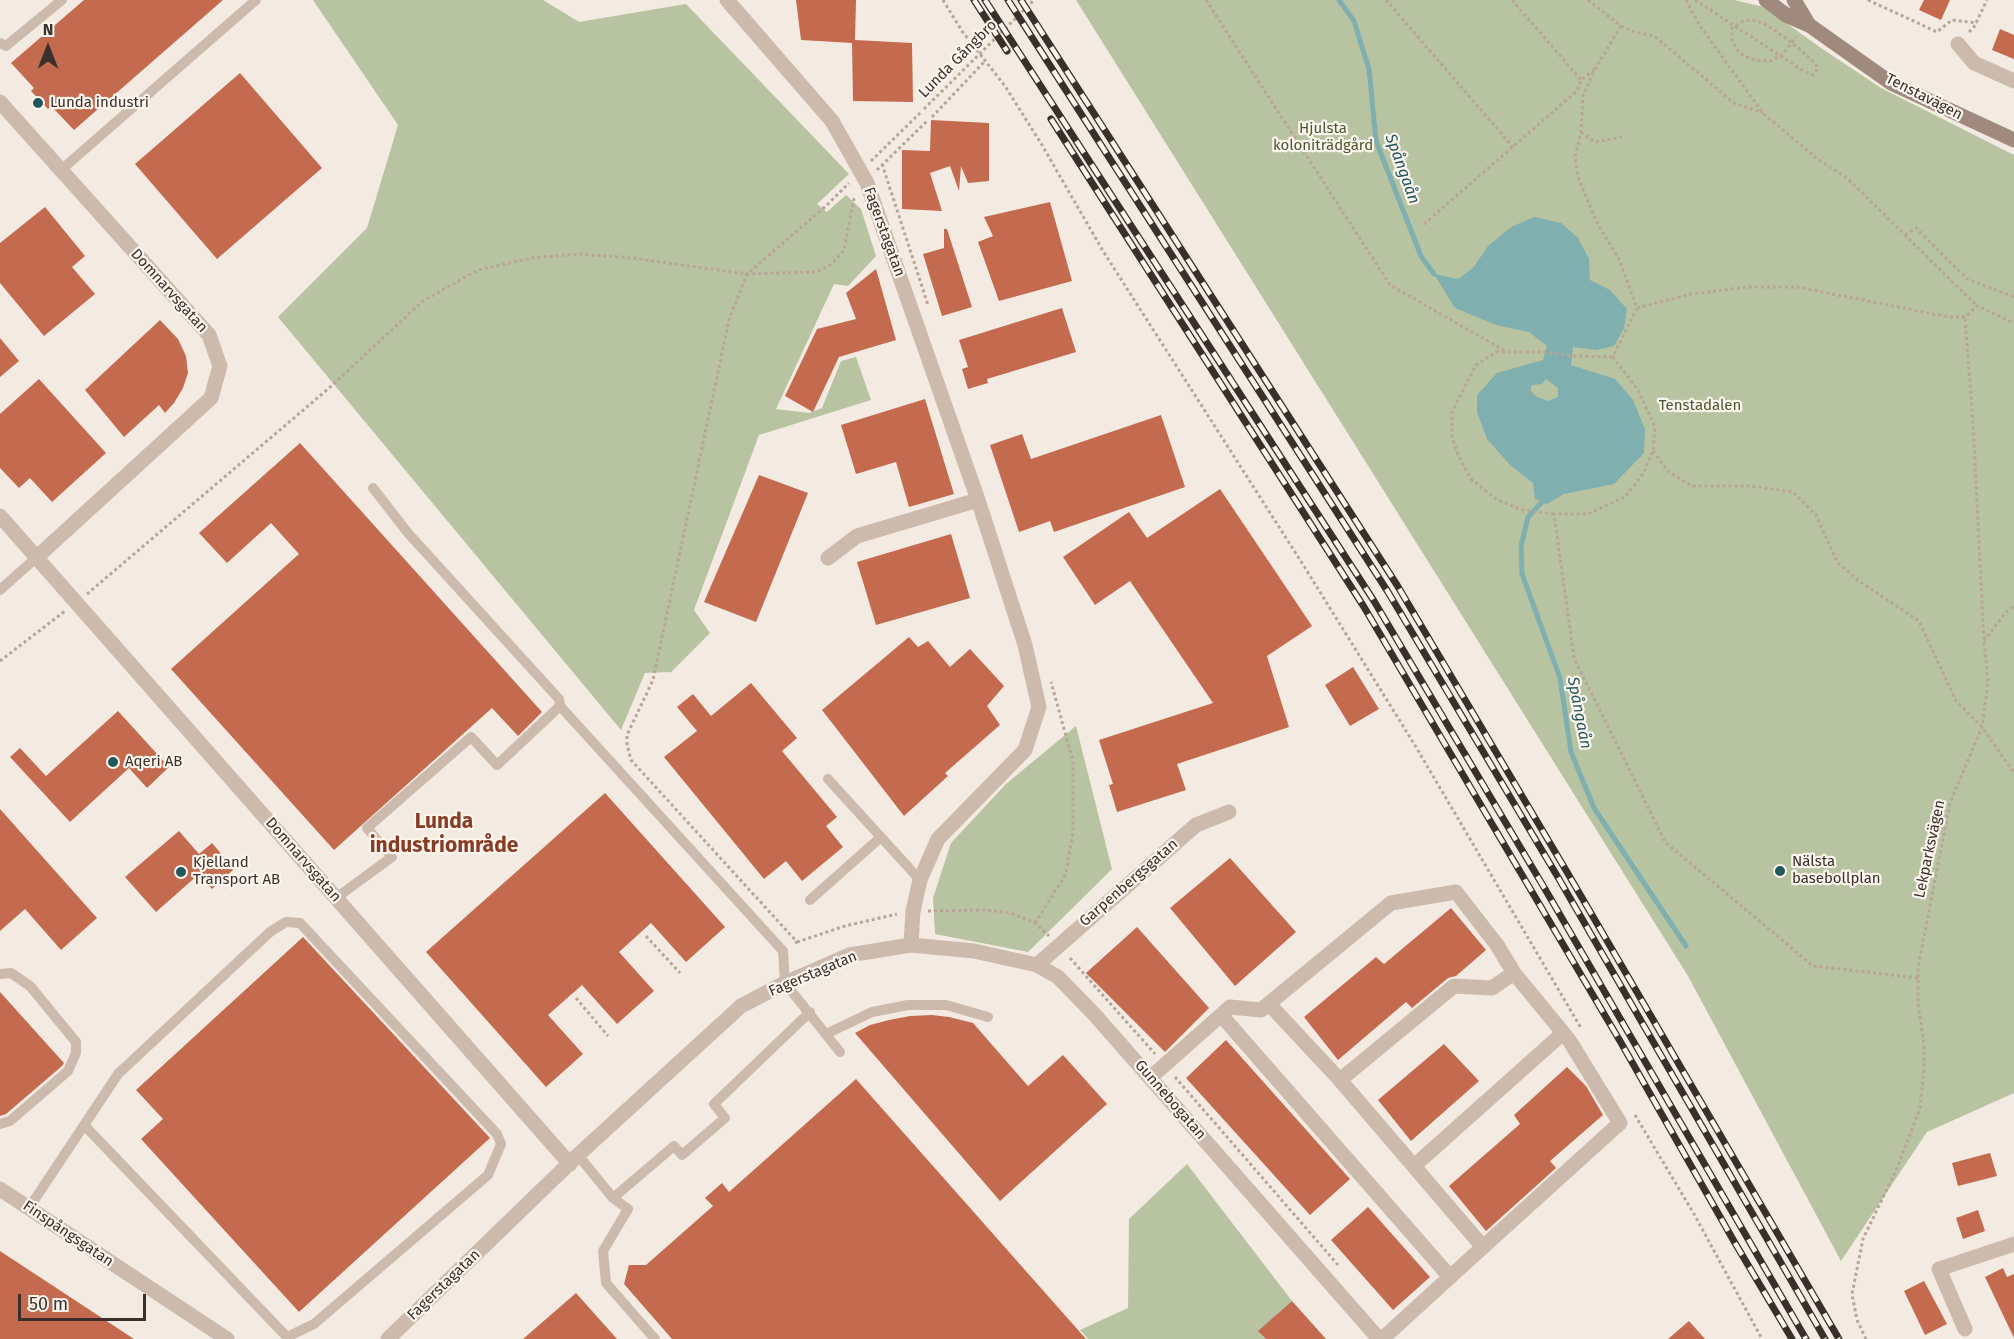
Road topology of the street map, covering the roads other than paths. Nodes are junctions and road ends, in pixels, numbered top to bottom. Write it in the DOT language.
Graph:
graph roads {
  1 [pos="62,0"];
  2 [pos="256,0"];
  3 [pos="727,0"];
  4 [pos="1766,0"];
  5 [pos="1794,0"];
  6 [pos="1804,28"];
  7 [pos="0,43"];
  8 [pos="1958,44"];
  9 [pos="2014,81"];
  10 [pos="0,102"];
  11 [pos="2014,140"];
  12 [pos="60,170"];
  13 [pos="373,488"];
  14 [pos="978,500"];
  15 [pos="0,516"];
  16 [pos="37,557"];
  17 [pos="828,558"];
  18 [pos="0,590"];
  19 [pos="560,706"];
  20 [pos="828,779"];
  21 [pos="1229,812"];
  22 [pos="881,837"];
  23 [pos="920,880"];
  24 [pos="336,898"];
  25 [pos="810,900"];
  26 [pos="911,945"];
  27 [pos="1037,965"];
  28 [pos="1514,973"];
  29 [pos="0,974"];
  30 [pos="785,983"];
  31 [pos="1269,1004"];
  32 [pos="810,1012"];
  33 [pos="1221,1015"];
  34 [pos="988,1017"];
  35 [pos="1563,1033"];
  36 [pos="826,1034"];
  37 [pos="840,1052"];
  38 [pos="1150,1078"];
  39 [pos="1340,1080"];
  40 [pos="0,1124"];
  41 [pos="84,1125"];
  42 [pos="574,1160"];
  43 [pos="1414,1166"];
  44 [pos="0,1189"];
  45 [pos="613,1198"];
  46 [pos="29,1208"];
  47 [pos="2014,1244"];
  48 [pos="1483,1247"];
  49 [pos="1450,1277"];
  50 [pos="1965,1329"];
  51 [pos="227,1339"];
  52 [pos="388,1339"];
  53 [pos="655,1339"];
  54 [pos="1380,1339"];
  1 -- 7 [label="lane"];
  2 -- 12 [label="lane"];
  3 -- 14 [label="street, Fagerstagatan"];
  4 -- 6 [label="street, Tenstavägen"];
  5 -- 6 [label="street, Tenstavägen"];
  6 -- 11 [label="street, Tenstavägen"];
  8 -- 9 [label="street"];
  10 -- 12 [label="street, Domnarvsgatan"];
  12 -- 16 [label="street, Domnarvsgatan"];
  13 -- 19 [label="lane"];
  14 -- 17 [label="street"];
  14 -- 23 [label="street, Fagerstagatan"];
  15 -- 16 [label="street, Domnarvsgatan"];
  16 -- 18 [label="lane"];
  16 -- 24 [label="street, Domnarvsgatan"];
  19 -- 24 [label="lane"];
  19 -- 30 [label="lane"];
  20 -- 22 [label="lane"];
  21 -- 27 [label="street, Garpenbergsgatan"];
  22 -- 23 [label="lane"];
  22 -- 25 [label="lane"];
  23 -- 26 [label="street, Fagerstagatan"];
  24 -- 42 [label="street, Domnarvsgatan"];
  26 -- 27 [label="street, Gunnebogatan"];
  26 -- 30 [label="street, Fagerstagatan"];
  27 -- 38 [label="street, Gunnebogatan"];
  28 -- 31 [label="street"];
  28 -- 35 [label="street"];
  28 -- 39 [label="street"];
  29 -- 40 [label="lane"];
  30 -- 32 [label="lane"];
  30 -- 42 [label="street, Fagerstagatan"];
  31 -- 33 [label="street"];
  31 -- 39 [label="street"];
  32 -- 36 [label="lane"];
  32 -- 45 [label="lane"];
  33 -- 38 [label="street"];
  33 -- 49 [label="street"];
  34 -- 36 [label="lane"];
  35 -- 43 [label="street"];
  35 -- 48 [label="street"];
  36 -- 37 [label="lane"];
  38 -- 54 [label="street, Gunnebogatan"];
  39 -- 43 [label="street"];
  41 -- 41 [label="lane"];
  41 -- 46 [label="lane"];
  42 -- 45 [label="lane"];
  42 -- 52 [label="street, Fagerstagatan"];
  43 -- 48 [label="street"];
  44 -- 46 [label="street, Finspångsgatan"];
  45 -- 53 [label="lane"];
  46 -- 51 [label="street, Finspångsgatan"];
  47 -- 50 [label="street"];
  48 -- 49 [label="street"];
  49 -- 54 [label="street"];
}
